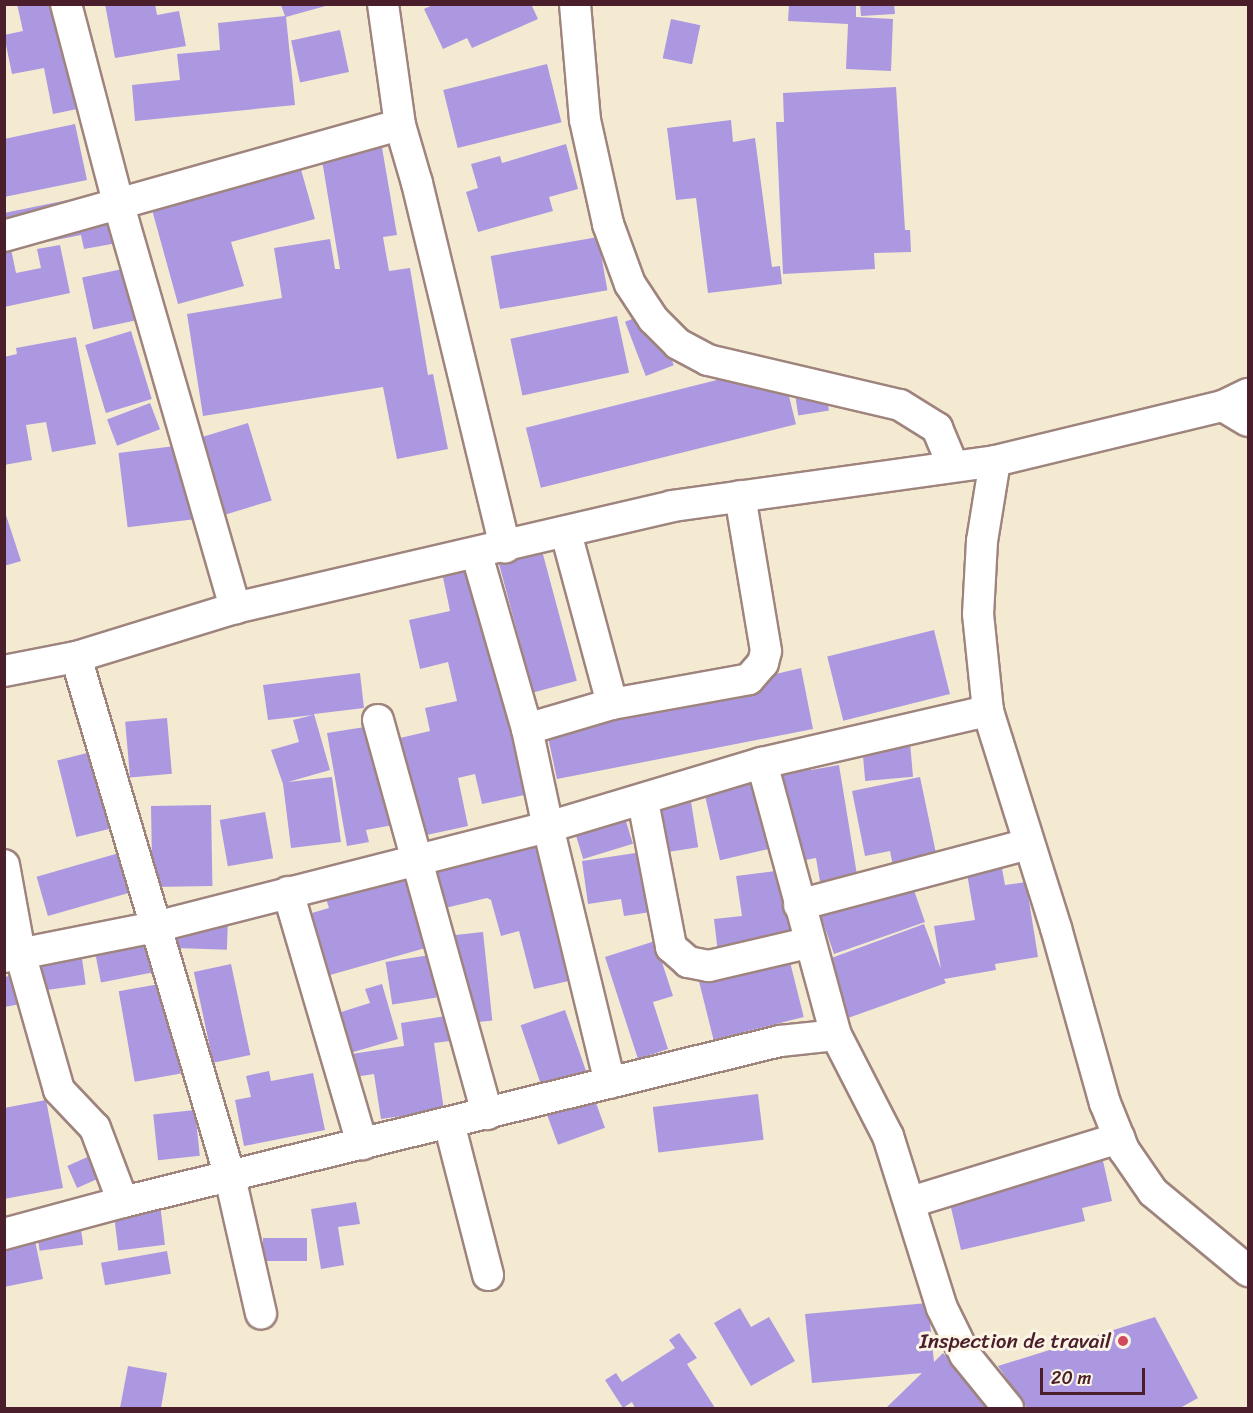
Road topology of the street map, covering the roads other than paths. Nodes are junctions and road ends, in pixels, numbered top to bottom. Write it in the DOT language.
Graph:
graph roads {
  1 [pos="66,4"];
  2 [pos="383,4"];
  3 [pos="575,4"];
  4 [pos="400,125"];
  5 [pos="118,202"];
  6 [pos="4,236"];
  7 [pos="1236,400"];
  8 [pos="1248,421"];
  9 [pos="995,461"];
  10 [pos="953,466"];
  11 [pos="740,496"];
  12 [pos="566,533"];
  13 [pos="491,551"];
  14 [pos="235,608"];
  15 [pos="76,657"];
  16 [pos="4,671"];
  17 [pos="612,704"];
  18 [pos="988,711"];
  19 [pos="378,720"];
  20 [pos="527,729"];
  21 [pos="762,763"];
  22 [pos="643,801"];
  23 [pos="548,827"];
  24 [pos="1029,844"];
  25 [pos="417,861"];
  26 [pos="4,866"];
  27 [pos="288,892"];
  28 [pos="799,905"];
  29 [pos="154,927"];
  30 [pos="808,943"];
  31 [pos="12,955"];
  32 [pos="836,1035"];
  33 [pos="610,1083"];
  34 [pos="487,1114"];
  35 [pos="449,1123"];
  36 [pos="1119,1138"];
  37 [pos="362,1144"];
  38 [pos="230,1177"];
  39 [pos="123,1202"];
  40 [pos="911,1202"];
  41 [pos="1201,1232"];
  42 [pos="4,1234"];
  43 [pos="1248,1241"];
  44 [pos="1248,1272"];
  45 [pos="488,1275"];
  46 [pos="261,1314"];
  47 [pos="1008,1408"];
  1 -- 5 [label="street"];
  2 -- 4 [label="street"];
  3 -- 10 [label="street"];
  4 -- 5 [label="street"];
  4 -- 13 [label="street"];
  5 -- 6 [label="street"];
  5 -- 14 [label="street"];
  7 -- 8 [label="street"];
  7 -- 9 [label="street"];
  9 -- 10 [label="street"];
  9 -- 18 [label="street"];
  10 -- 11 [label="street"];
  11 -- 12 [label="street"];
  11 -- 17 [label="street"];
  12 -- 13 [label="street"];
  12 -- 17 [label="street"];
  13 -- 14 [label="street"];
  13 -- 20 [label="street"];
  14 -- 15 [label="street"];
  15 -- 16 [label="street"];
  15 -- 29 [label="street"];
  17 -- 20 [label="street"];
  18 -- 21 [label="street"];
  18 -- 24 [label="street"];
  19 -- 25 [label="street"];
  20 -- 23 [label="street"];
  21 -- 22 [label="street"];
  21 -- 28 [label="street"];
  22 -- 23 [label="street"];
  22 -- 30 [label="street"];
  23 -- 25 [label="street"];
  23 -- 33 [label="street"];
  24 -- 28 [label="street"];
  24 -- 36 [label="street"];
  25 -- 27 [label="street"];
  25 -- 34 [label="street"];
  26 -- 31 [label="street"];
  27 -- 29 [label="street"];
  27 -- 37 [label="street"];
  28 -- 30 [label="street"];
  29 -- 31 [label="street"];
  29 -- 38 [label="street"];
  30 -- 32 [label="street"];
  31 -- 39 [label="street"];
  32 -- 33 [label="street"];
  32 -- 40 [label="street"];
  33 -- 34 [label="street"];
  34 -- 35 [label="street"];
  35 -- 37 [label="street"];
  35 -- 45 [label="street"];
  36 -- 40 [label="street"];
  36 -- 41 [label="street"];
  37 -- 38 [label="street"];
  38 -- 39 [label="street"];
  38 -- 46 [label="street"];
  39 -- 42 [label="street"];
  40 -- 47 [label="street"];
  41 -- 43 [label="street"];
  41 -- 44 [label="street"];
}
